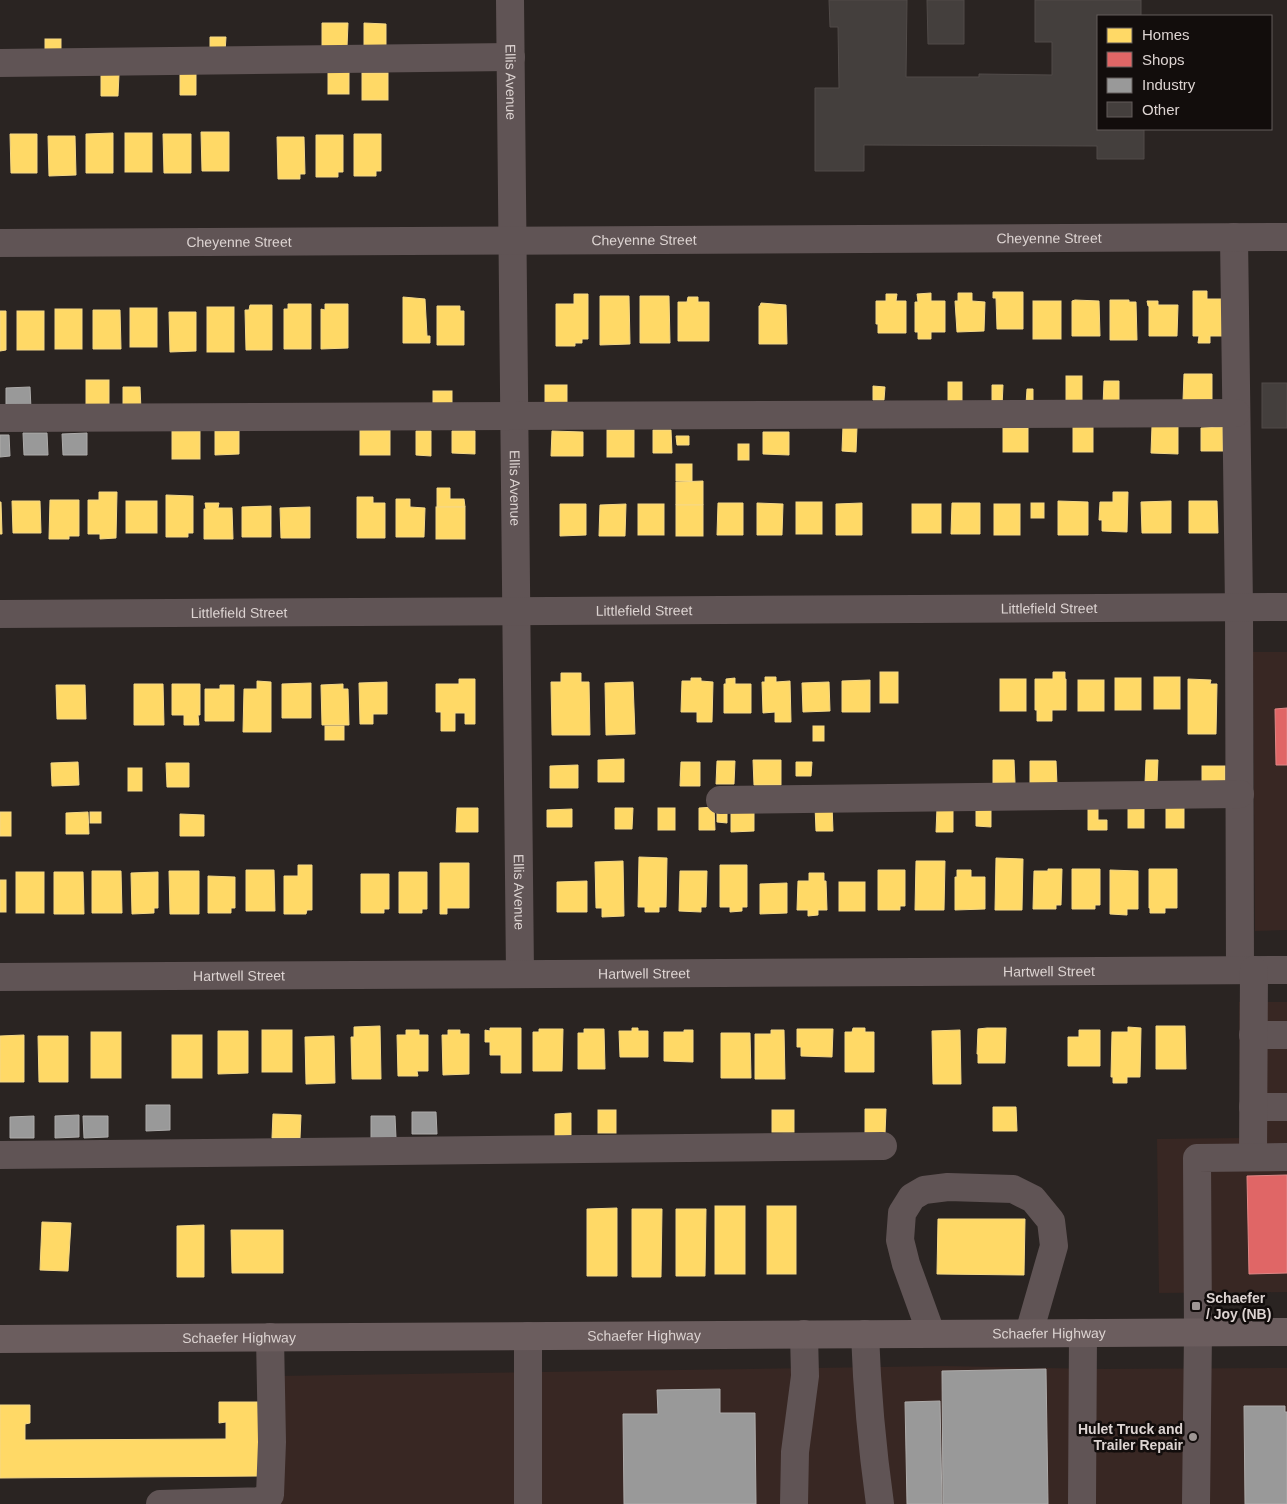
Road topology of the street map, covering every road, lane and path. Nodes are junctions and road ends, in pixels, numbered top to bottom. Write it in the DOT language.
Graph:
graph roads {
  1 [pos="510,0"];
  2 [pos="511,57"];
  3 [pos="0,63"];
  4 [pos="1234,237"];
  5 [pos="1287,237"];
  6 [pos="513,241"];
  7 [pos="0,243"];
  8 [pos="1236,412"];
  9 [pos="514,417"];
  10 [pos="0,418"];
  11 [pos="1239,607"];
  12 [pos="1287,607"];
  13 [pos="517,611"];
  14 [pos="0,614"];
  15 [pos="1240,794"];
  16 [pos="720,800"];
  17 [pos="1247,970"];
  18 [pos="1287,970"];
  19 [pos="520,974"];
  20 [pos="0,977"];
  21 [pos="1287,1034"];
  22 [pos="1254,1035"];
  23 [pos="1253,1107"];
  24 [pos="1287,1107"];
  25 [pos="883,1146"];
  26 [pos="0,1155"];
  27 [pos="1253,1157"];
  28 [pos="1287,1157"];
  29 [pos="1198,1332"];
  30 [pos="1287,1332"];
  31 [pos="931,1333"];
  32 [pos="1029,1333"];
  33 [pos="1082,1333"];
  34 [pos="804,1334"];
  35 [pos="865,1334"];
  36 [pos="528,1336"];
  37 [pos="270,1338"];
  38 [pos="0,1339"];
  39 [pos="160,1504"];
  40 [pos="528,1504"];
  41 [pos="794,1504"];
  42 [pos="880,1504"];
  43 [pos="1082,1504"];
  44 [pos="1196,1504"];
  1 -- 2 [label="street, Ellis Avenue"];
  2 -- 3 [label="street"];
  2 -- 6 [label="street, Ellis Avenue"];
  4 -- 5 [label="street, Cheyenne Street"];
  4 -- 6 [label="street, Cheyenne Street"];
  4 -- 8 [label="street"];
  6 -- 7 [label="street, Cheyenne Street"];
  6 -- 9 [label="street, Ellis Avenue"];
  8 -- 9 [label="street"];
  8 -- 11 [label="street"];
  9 -- 10 [label="street"];
  9 -- 13 [label="street, Ellis Avenue"];
  11 -- 12 [label="street, Littlefield Street"];
  11 -- 13 [label="street, Littlefield Street"];
  11 -- 15 [label="street"];
  13 -- 14 [label="street, Littlefield Street"];
  13 -- 19 [label="street, Ellis Avenue"];
  15 -- 16 [label="street"];
  15 -- 17 [label="street"];
  17 -- 18 [label="street, Hartwell Street"];
  17 -- 19 [label="street, Hartwell Street"];
  17 -- 22 [label="street"];
  19 -- 20 [label="street, Hartwell Street"];
  21 -- 22 [label="street"];
  22 -- 23 [label="street"];
  23 -- 24 [label="street"];
  23 -- 27 [label="street"];
  25 -- 26 [label="street"];
  27 -- 28 [label="street"];
  27 -- 29 [label="street"];
  29 -- 30 [label="main road, Schaefer Highway"];
  29 -- 33 [label="main road, Schaefer Highway"];
  29 -- 44 [label="street"];
  31 -- 32 [label="main road, Schaefer Highway"];
  31 -- 32 [label="street"];
  31 -- 35 [label="main road, Schaefer Highway"];
  32 -- 33 [label="main road, Schaefer Highway"];
  33 -- 43 [label="street"];
  34 -- 35 [label="main road, Schaefer Highway"];
  34 -- 36 [label="main road, Schaefer Highway"];
  34 -- 41 [label="street"];
  35 -- 42 [label="street"];
  36 -- 37 [label="main road, Schaefer Highway"];
  36 -- 40 [label="street"];
  37 -- 38 [label="main road, Schaefer Highway"];
  37 -- 39 [label="street"];
}
